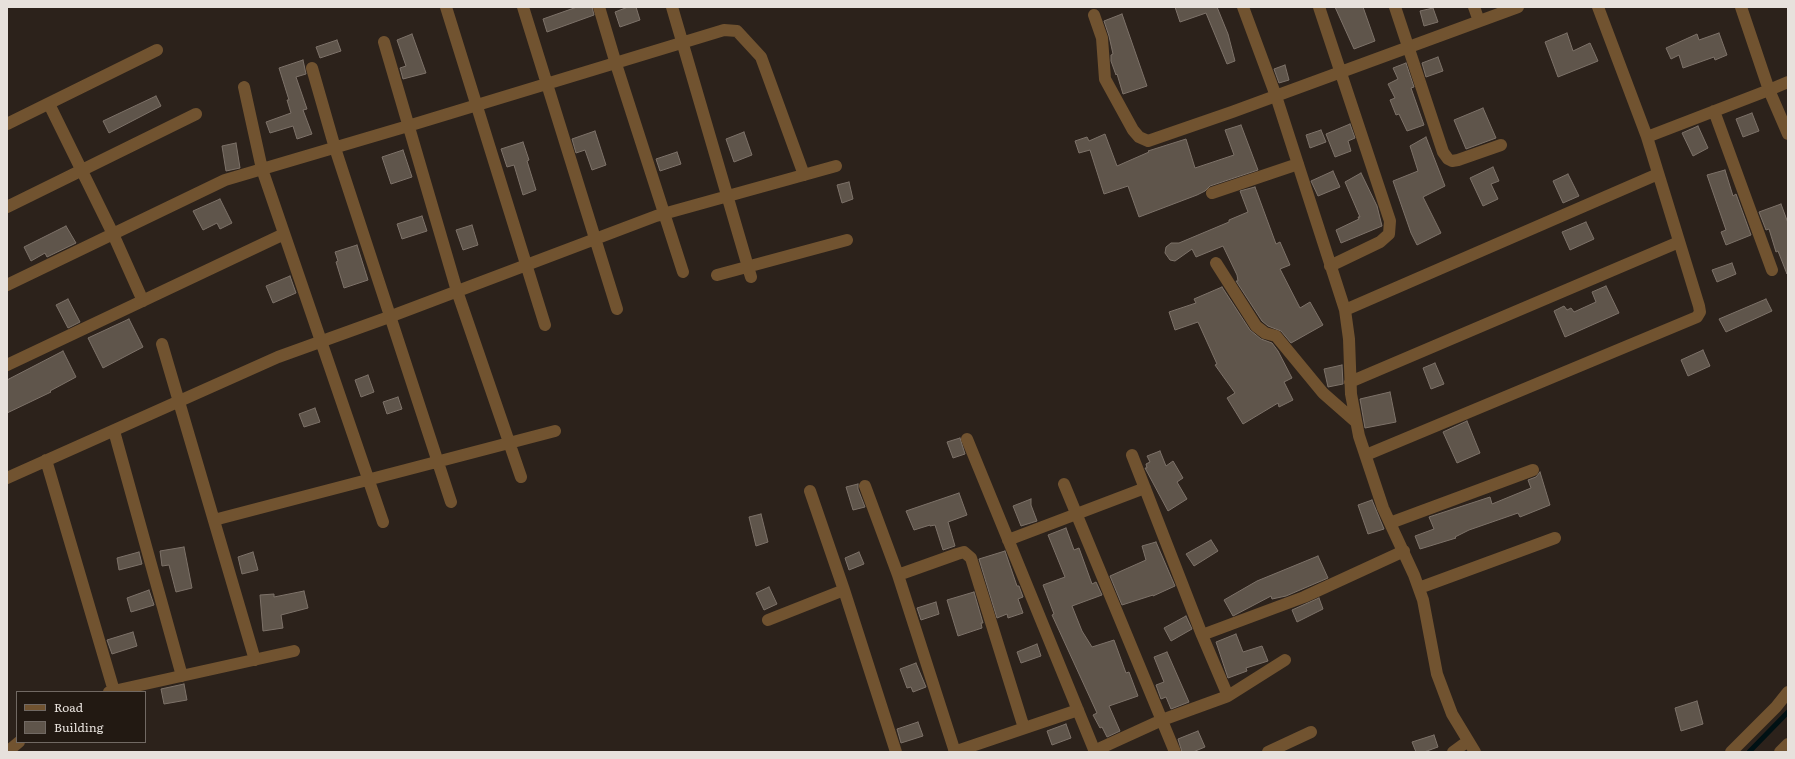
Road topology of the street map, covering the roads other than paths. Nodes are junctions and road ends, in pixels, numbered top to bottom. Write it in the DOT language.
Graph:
graph roads {
  1 [pos="446,7"];
  2 [pos="523,7"];
  3 [pos="599,7"];
  4 [pos="672,7"];
  5 [pos="1243,7"];
  6 [pos="1319,7"];
  7 [pos="1395,7"];
  8 [pos="1474,7"];
  9 [pos="1518,7"];
  10 [pos="1598,7"];
  11 [pos="1741,7"];
  12 [pos="1094,15"];
  13 [pos="1478,21"];
  14 [pos="384,42"];
  15 [pos="683,44"];
  16 [pos="1409,47"];
  17 [pos="157,50"];
  18 [pos="616,64"];
  19 [pos="312,68"];
  20 [pos="1342,72"];
  21 [pos="1788,82"];
  22 [pos="546,85"];
  23 [pos="244,87"];
  24 [pos="1770,90"];
  25 [pos="1276,96"];
  26 [pos="49,104"];
  27 [pos="476,106"];
  28 [pos="1714,111"];
  29 [pos="196,114"];
  30 [pos="7,124"];
  31 [pos="408,126"];
  32 [pos="1788,134"];
  33 [pos="1647,137"];
  34 [pos="1501,145"];
  35 [pos="335,148"];
  36 [pos="1298,164"];
  37 [pos="836,166"];
  38 [pos="262,169"];
  39 [pos="82,170"];
  40 [pos="1658,174"];
  41 [pos="804,175"];
  42 [pos="1212,193"];
  43 [pos="727,196"];
  44 [pos="7,207"];
  45 [pos="664,214"];
  46 [pos="113,234"];
  47 [pos="284,234"];
  48 [pos="594,239"];
  49 [pos="847,240"];
  50 [pos="1679,242"];
  51 [pos="1216,263"];
  52 [pos="526,265"];
  53 [pos="1330,266"];
  54 [pos="1772,270"];
  55 [pos="749,271"];
  56 [pos="683,272"];
  57 [pos="717,275"];
  58 [pos="7,285"];
  59 [pos="457,291"];
  60 [pos="143,301"];
  61 [pos="617,308"];
  62 [pos="1345,310"];
  63 [pos="389,317"];
  64 [pos="545,325"];
  65 [pos="320,342"];
  66 [pos="162,344"];
  67 [pos="7,365"];
  68 [pos="1350,382"];
  69 [pos="179,401"];
  70 [pos="1356,422"];
  71 [pos="114,430"];
  72 [pos="555,431"];
  73 [pos="966,439"];
  74 [pos="509,443"];
  75 [pos="1132,455"];
  76 [pos="1366,455"];
  77 [pos="46,460"];
  78 [pos="438,462"];
  79 [pos="1533,470"];
  80 [pos="521,477"];
  81 [pos="7,478"];
  82 [pos="368,480"];
  83 [pos="1064,484"];
  84 [pos="865,486"];
  85 [pos="1145,488"];
  86 [pos="810,491"];
  87 [pos="451,502"];
  88 [pos="1077,515"];
  89 [pos="214,520"];
  90 [pos="383,522"];
  91 [pos="1390,523"];
  92 [pos="1555,538"];
  93 [pos="1008,540"];
  94 [pos="1404,552"];
  95 [pos="898,574"];
  96 [pos="1419,588"];
  97 [pos="844,590"];
  98 [pos="768,620"];
  99 [pos="1202,635"];
  100 [pos="294,651"];
  101 [pos="255,660"];
  102 [pos="1285,660"];
  103 [pos="182,676"];
  104 [pos="112,691"];
  105 [pos="1788,692"];
  106 [pos="1228,696"];
  107 [pos="1078,710"];
  108 [pos="1162,720"];
  109 [pos="1024,728"];
  110 [pos="1311,732"];
  111 [pos="1468,741"];
  112 [pos="18,743"];
  113 [pos="1788,744"];
  114 [pos="7,752"];
  115 [pos="896,752"];
  116 [pos="955,752"];
  117 [pos="1095,752"];
  118 [pos="1175,752"];
  119 [pos="1268,752"];
  120 [pos="1453,752"];
  121 [pos="1475,752"];
  122 [pos="1731,752"];
  123 [pos="1780,752"];
  1 -- 27 [label="street"];
  2 -- 22 [label="street"];
  3 -- 18 [label="street"];
  4 -- 15 [label="street"];
  5 -- 25 [label="street"];
  6 -- 20 [label="street"];
  7 -- 16 [label="street"];
  8 -- 13 [label="street"];
  9 -- 13 [label="street"];
  10 -- 33 [label="street"];
  11 -- 24 [label="street"];
  12 -- 25 [label="street"];
  13 -- 16 [label="street"];
  14 -- 31 [label="street"];
  15 -- 18 [label="street"];
  15 -- 41 [label="street"];
  15 -- 43 [label="street"];
  16 -- 20 [label="street"];
  16 -- 34 [label="street"];
  17 -- 26 [label="street"];
  18 -- 22 [label="street"];
  18 -- 45 [label="street"];
  19 -- 35 [label="street"];
  20 -- 25 [label="street"];
  20 -- 53 [label="street"];
  21 -- 24 [label="street"];
  22 -- 27 [label="street"];
  22 -- 48 [label="street"];
  23 -- 38 [label="street"];
  24 -- 28 [label="street"];
  24 -- 32 [label="street"];
  25 -- 36 [label="street"];
  26 -- 30 [label="street"];
  26 -- 39 [label="street"];
  27 -- 31 [label="street"];
  27 -- 52 [label="street"];
  28 -- 33 [label="street"];
  28 -- 54 [label="street"];
  29 -- 39 [label="street"];
  31 -- 35 [label="street"];
  31 -- 59 [label="street"];
  33 -- 40 [label="street"];
  35 -- 38 [label="street"];
  35 -- 63 [label="street"];
  36 -- 42 [label="street"];
  36 -- 53 [label="street"];
  37 -- 41 [label="street"];
  38 -- 46 [label="street"];
  38 -- 47 [label="street"];
  39 -- 44 [label="street"];
  39 -- 46 [label="street"];
  40 -- 50 [label="street"];
  40 -- 62 [label="street"];
  41 -- 43 [label="street"];
  43 -- 45 [label="street"];
  43 -- 55 [label="street"];
  45 -- 48 [label="street"];
  45 -- 56 [label="street"];
  46 -- 58 [label="street"];
  46 -- 60 [label="street"];
  47 -- 60 [label="street"];
  47 -- 65 [label="street"];
  48 -- 52 [label="street"];
  48 -- 61 [label="street"];
  49 -- 55 [label="street"];
  50 -- 68 [label="street"];
  50 -- 76 [label="street"];
  51 -- 70 [label="street"];
  52 -- 59 [label="street"];
  52 -- 64 [label="street"];
  53 -- 62 [label="street"];
  55 -- 57 [label="street"];
  59 -- 63 [label="street"];
  59 -- 74 [label="street"];
  60 -- 67 [label="street"];
  62 -- 68 [label="street"];
  63 -- 65 [label="street"];
  63 -- 78 [label="street"];
  65 -- 69 [label="street"];
  65 -- 82 [label="street"];
  66 -- 69 [label="street"];
  68 -- 70 [label="street"];
  69 -- 71 [label="street"];
  69 -- 89 [label="street"];
  70 -- 76 [label="street"];
  71 -- 77 [label="street"];
  71 -- 103 [label="street"];
  72 -- 74 [label="street"];
  73 -- 93 [label="street"];
  74 -- 78 [label="street"];
  74 -- 80 [label="street"];
  75 -- 85 [label="street"];
  76 -- 91 [label="street"];
  77 -- 81 [label="street"];
  77 -- 104 [label="street"];
  78 -- 82 [label="street"];
  78 -- 87 [label="street"];
  79 -- 91 [label="street"];
  82 -- 89 [label="street"];
  82 -- 90 [label="street"];
  83 -- 88 [label="street"];
  84 -- 95 [label="street"];
  85 -- 88 [label="street"];
  85 -- 99 [label="street"];
  86 -- 97 [label="street"];
  88 -- 93 [label="street"];
  88 -- 108 [label="street"];
  89 -- 101 [label="street"];
  91 -- 94 [label="street"];
  92 -- 96 [label="street"];
  93 -- 107 [label="street"];
  94 -- 96 [label="street"];
  94 -- 99 [label="street"];
  95 -- 109 [label="street"];
  95 -- 116 [label="street"];
  96 -- 111 [label="street"];
  97 -- 98 [label="street"];
  97 -- 115 [label="street"];
  99 -- 106 [label="street"];
  100 -- 101 [label="street"];
  101 -- 103 [label="street"];
  102 -- 106 [label="street"];
  103 -- 104 [label="street"];
  105 -- 122 [label="street"];
  106 -- 108 [label="street"];
  107 -- 109 [label="street"];
  107 -- 117 [label="street"];
  108 -- 117 [label="street"];
  108 -- 118 [label="street"];
  109 -- 116 [label="street"];
  110 -- 119 [label="street"];
  111 -- 120 [label="street"];
  111 -- 121 [label="street"];
  112 -- 114 [label="street"];
  113 -- 123 [label="street"];
}
